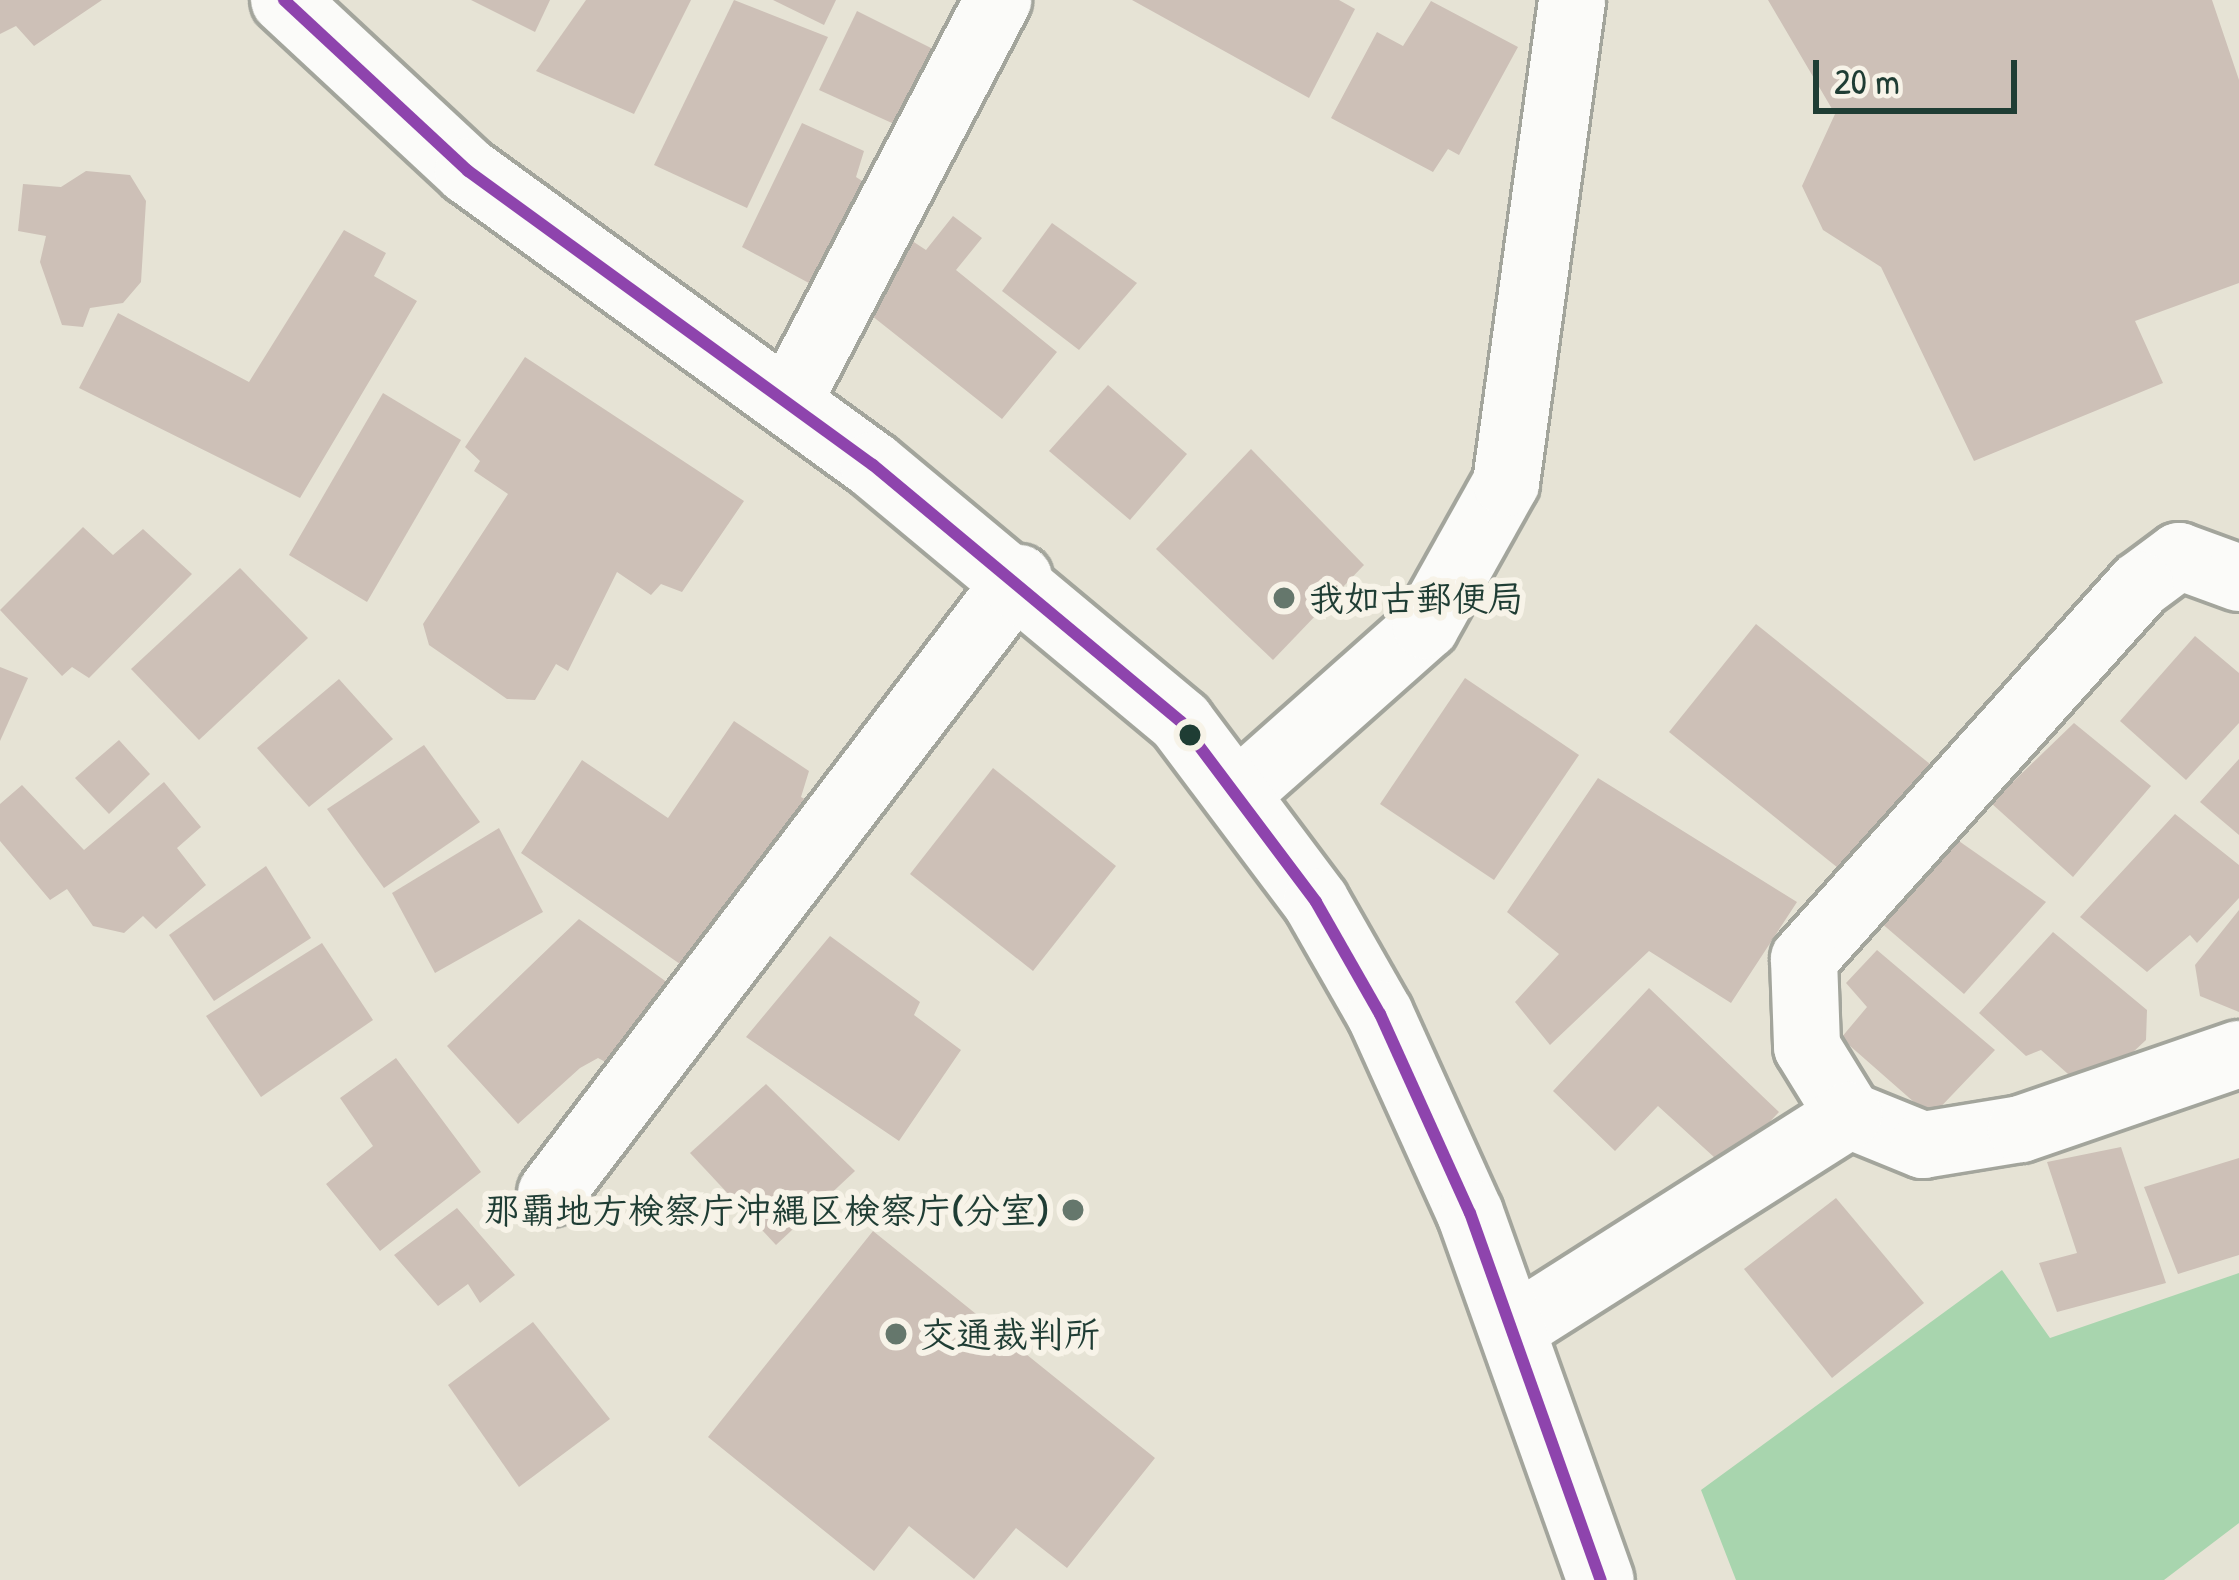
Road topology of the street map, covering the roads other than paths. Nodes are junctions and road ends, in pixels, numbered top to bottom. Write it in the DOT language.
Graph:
graph roads {
  1 [pos="284,0"];
  2 [pos="998,0"];
  3 [pos="1572,0"];
  4 [pos="788,401"];
  5 [pos="1018,578"];
  6 [pos="2239,578"];
  7 [pos="1238,793"];
  8 [pos="2239,1054"];
  9 [pos="1849,1115"];
  10 [pos="550,1193"];
  11 [pos="1512,1329"];
  12 [pos="1601,1580"];
  1 -- 4 [label="street"];
  2 -- 4 [label="street"];
  3 -- 7 [label="street"];
  4 -- 5 [label="street"];
  5 -- 7 [label="street"];
  5 -- 10 [label="street"];
  6 -- 9 [label="street"];
  7 -- 11 [label="street"];
  8 -- 9 [label="street"];
  9 -- 11 [label="street"];
  11 -- 12 [label="street"];
}
